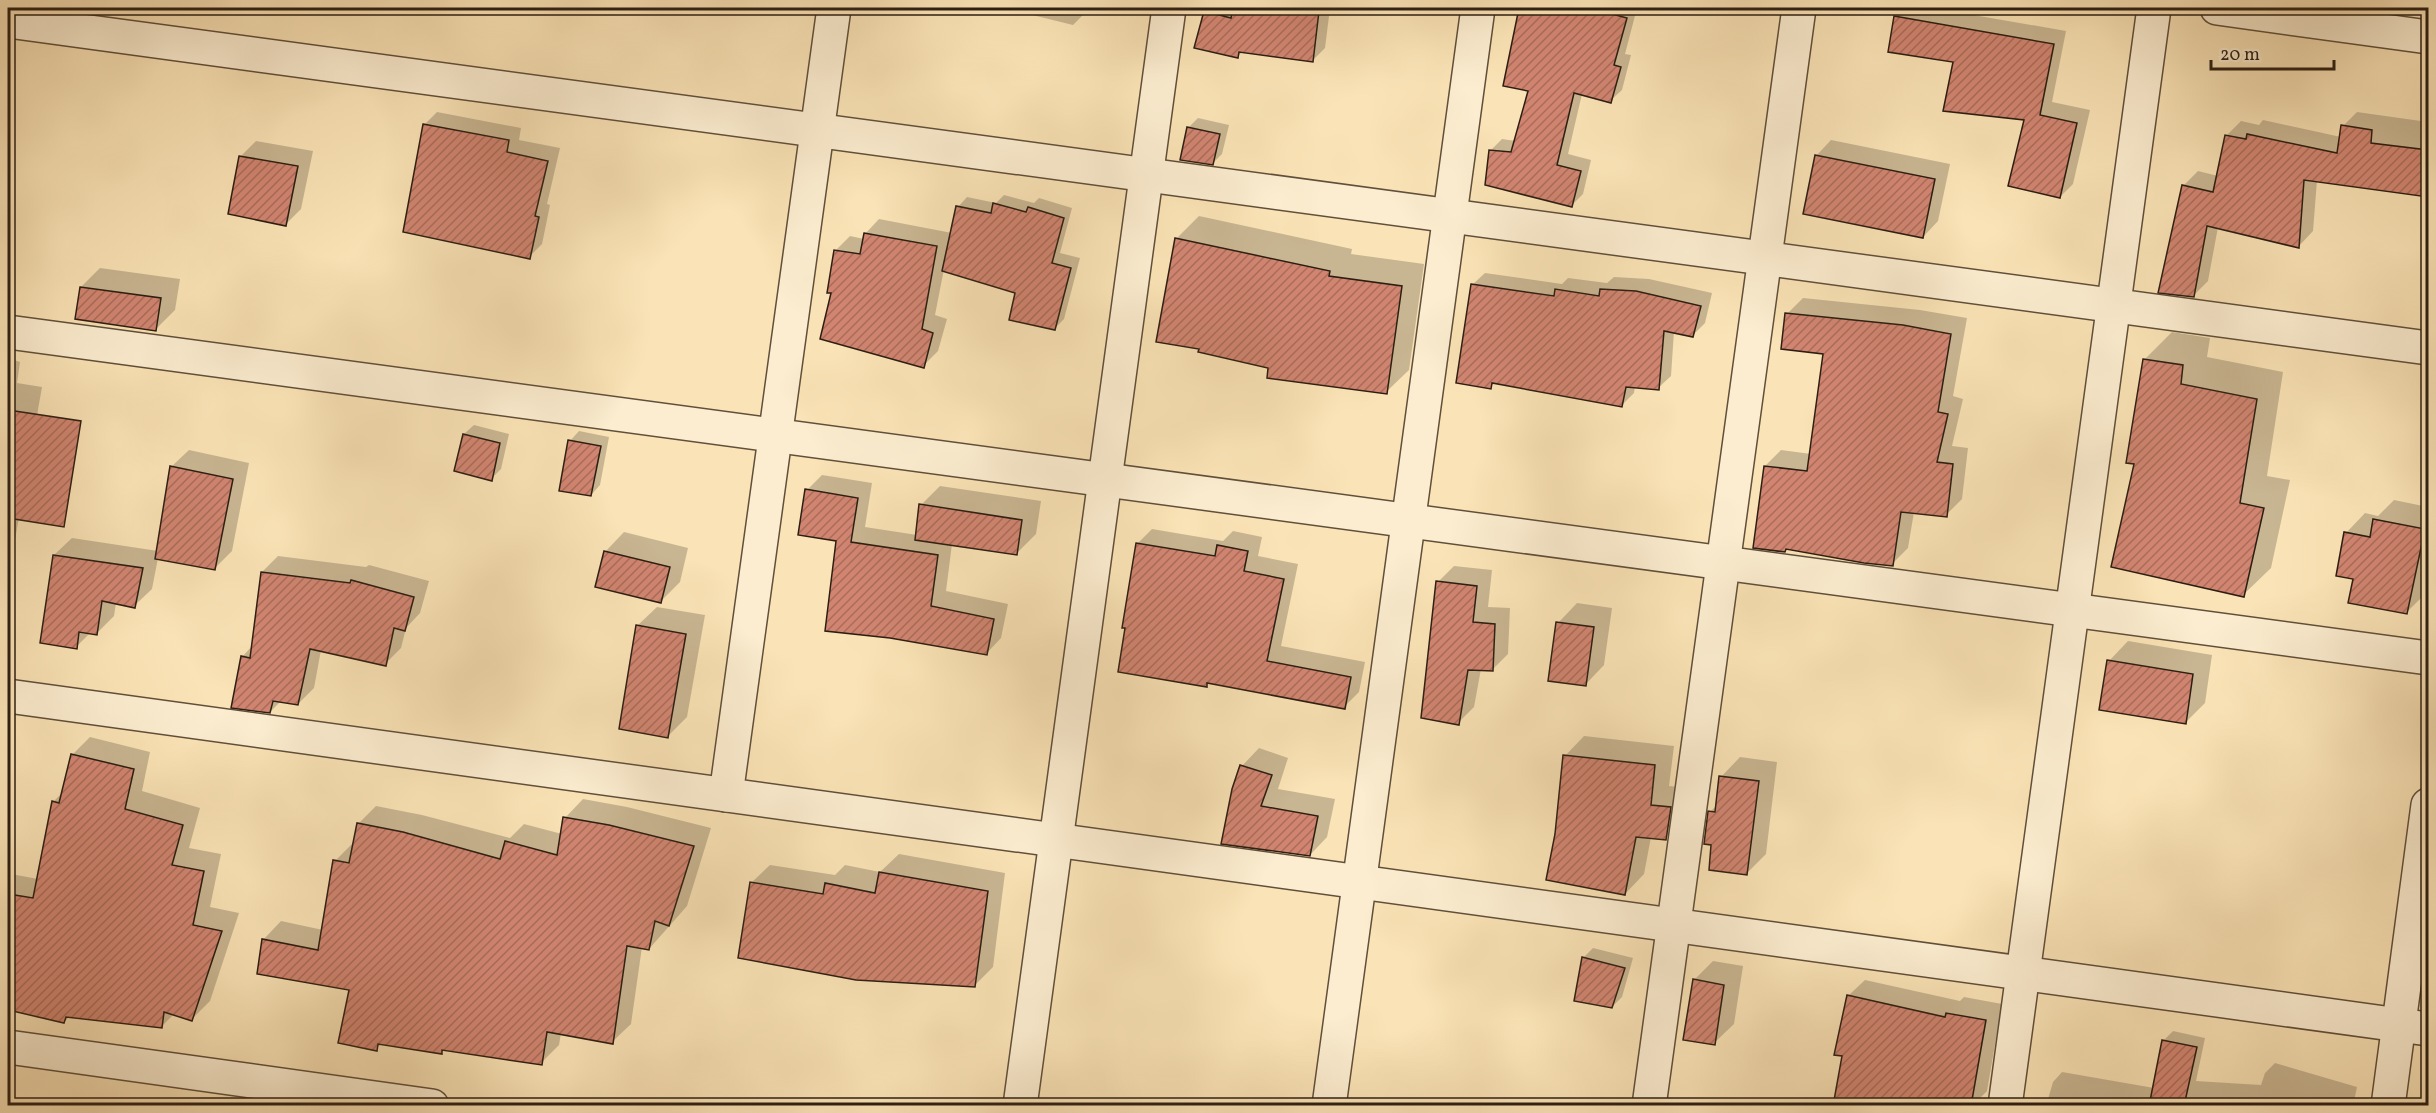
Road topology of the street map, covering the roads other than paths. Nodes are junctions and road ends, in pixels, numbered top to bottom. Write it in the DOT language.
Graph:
graph roads {
  1 [pos="834,8"];
  2 [pos="1169,8"];
  3 [pos="1478,8"];
  4 [pos="1799,8"];
  5 [pos="2154,8"];
  6 [pos="2217,8"];
  7 [pos="8,21"];
  8 [pos="2428,37"];
  9 [pos="817,130"];
  10 [pos="1146,175"];
  11 [pos="1450,215"];
  12 [pos="1765,258"];
  13 [pos="2114,305"];
  14 [pos="8,332"];
  15 [pos="2428,348"];
  16 [pos="775,436"];
  17 [pos="1105,480"];
  18 [pos="1408,520"];
  19 [pos="1723,563"];
  20 [pos="2073,610"];
  21 [pos="2428,658"];
  22 [pos="8,696"];
  23 [pos="726,795"];
  24 [pos="2428,805"];
  25 [pos="1056,841"];
  26 [pos="1359,882"];
  27 [pos="1674,926"];
  28 [pos="2023,974"];
  29 [pos="2413,1027"];
  30 [pos="8,1047"];
  31 [pos="276,1095"];
  32 [pos="432,1106"];
  33 [pos="1020,1106"];
  34 [pos="1329,1106"];
  35 [pos="1649,1106"];
  36 [pos="2005,1106"];
  37 [pos="2388,1106"];
  1 -- 9 [label="street"];
  2 -- 10 [label="street"];
  3 -- 11 [label="street"];
  4 -- 12 [label="street"];
  5 -- 13 [label="street"];
  6 -- 8 [label="street"];
  7 -- 9 [label="street"];
  9 -- 10 [label="street"];
  9 -- 16 [label="street"];
  10 -- 11 [label="street"];
  10 -- 17 [label="street"];
  11 -- 12 [label="street"];
  11 -- 18 [label="street"];
  12 -- 13 [label="street"];
  12 -- 19 [label="street"];
  13 -- 15 [label="street"];
  13 -- 20 [label="street"];
  14 -- 16 [label="street"];
  16 -- 17 [label="street"];
  16 -- 23 [label="street"];
  17 -- 18 [label="street"];
  17 -- 25 [label="street"];
  18 -- 19 [label="street"];
  18 -- 26 [label="street"];
  19 -- 20 [label="street"];
  19 -- 27 [label="street"];
  20 -- 21 [label="street"];
  20 -- 28 [label="street"];
  22 -- 23 [label="street"];
  23 -- 25 [label="street"];
  24 -- 29 [label="street"];
  25 -- 26 [label="street"];
  25 -- 33 [label="street"];
  26 -- 27 [label="street"];
  26 -- 34 [label="street"];
  27 -- 28 [label="street"];
  27 -- 35 [label="street"];
  28 -- 29 [label="street"];
  28 -- 36 [label="street"];
  29 -- 37 [label="street"];
  30 -- 31 [label="street"];
  31 -- 32 [label="street"];
}
